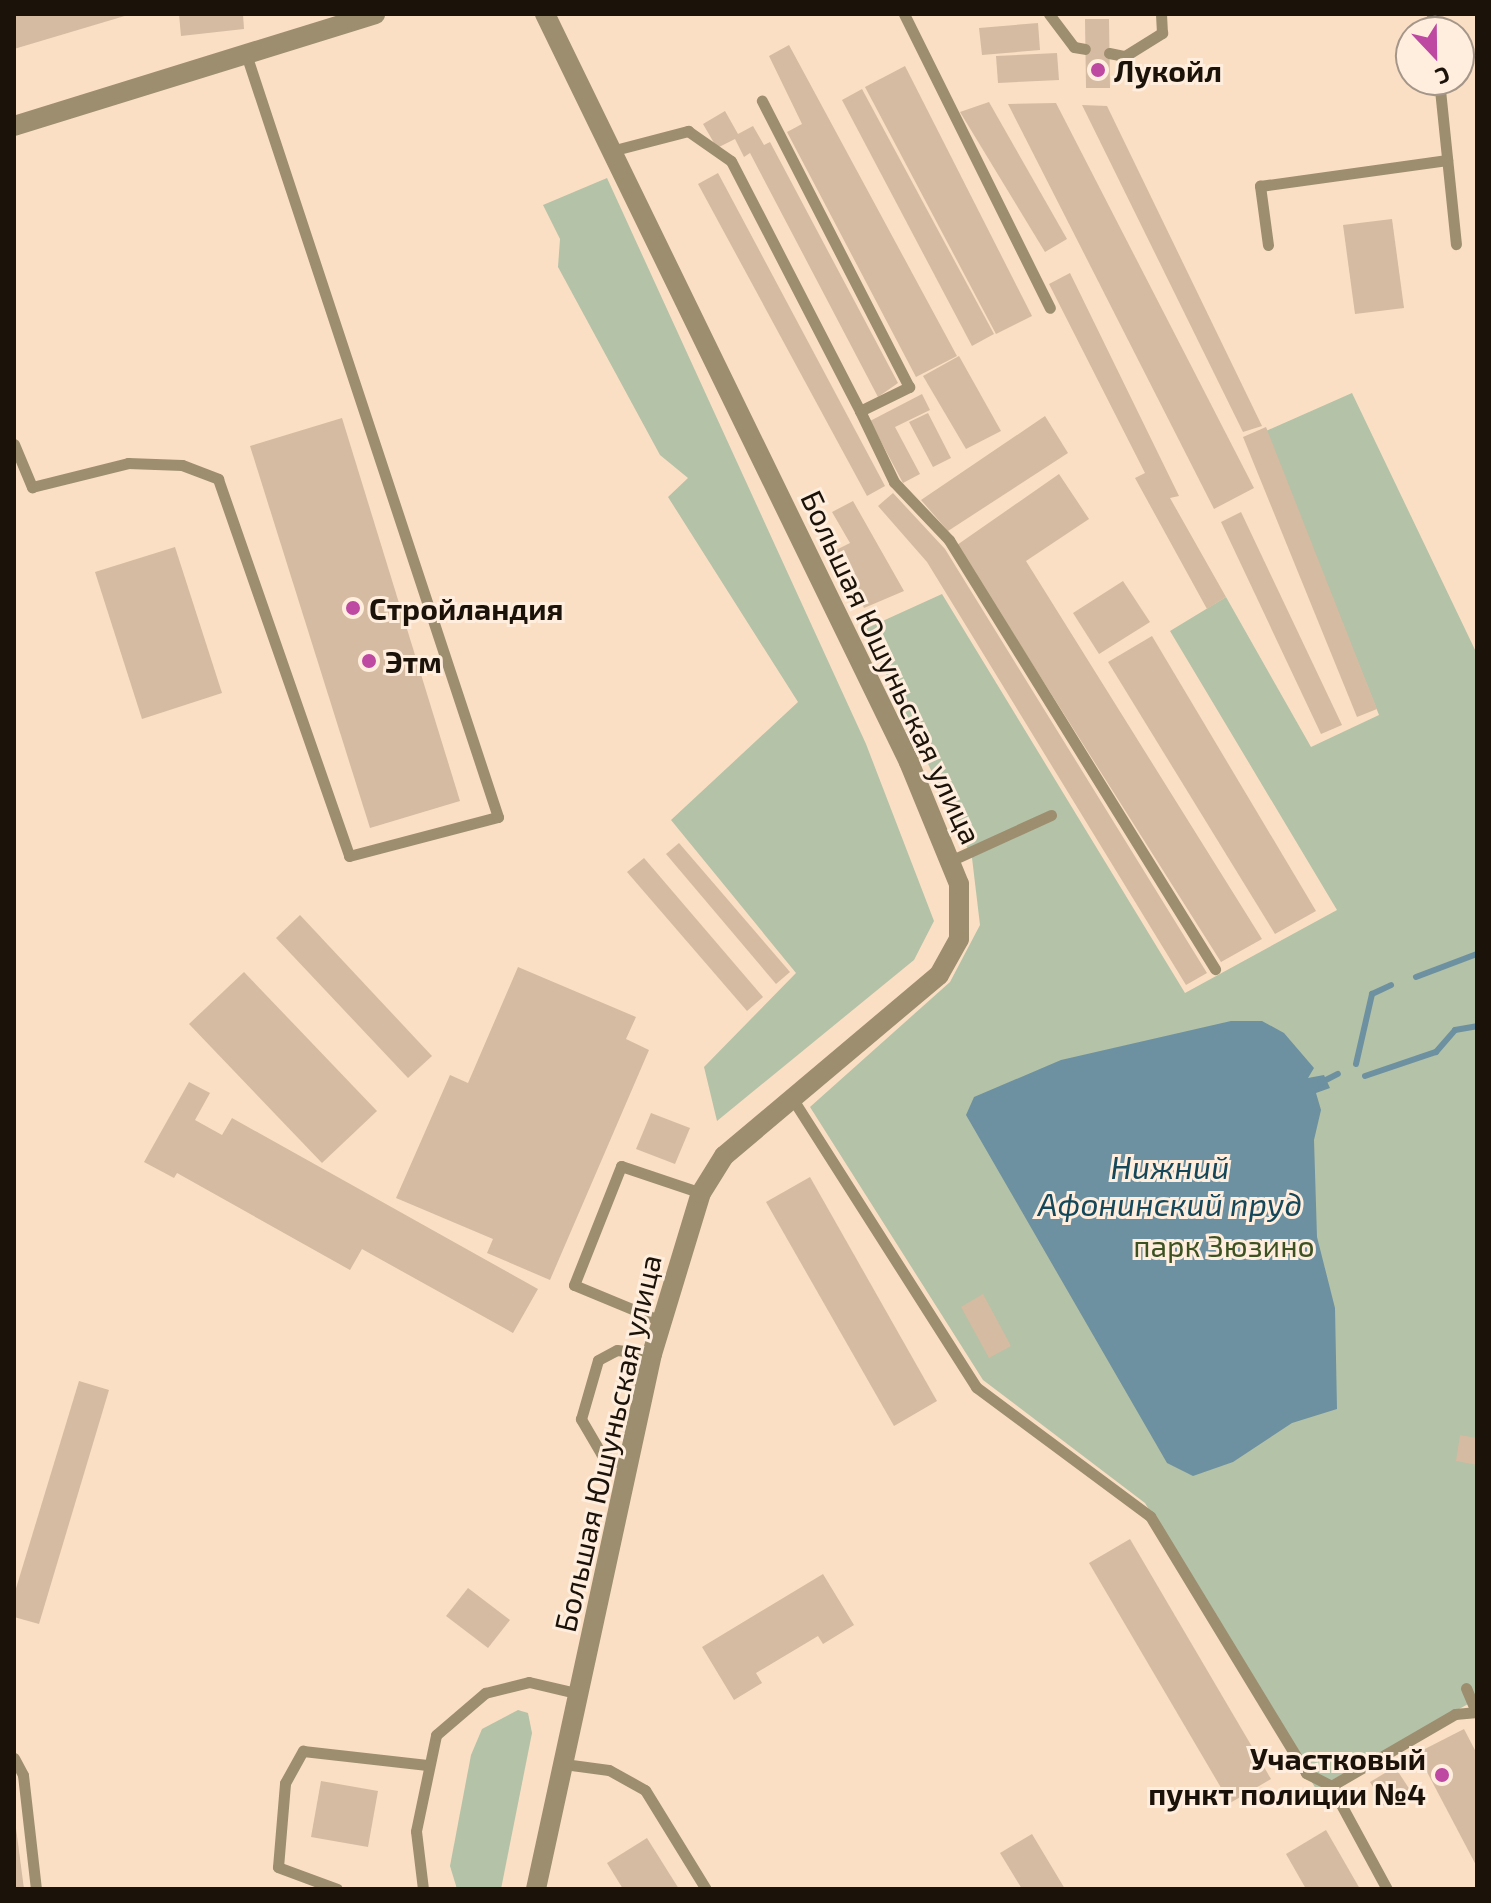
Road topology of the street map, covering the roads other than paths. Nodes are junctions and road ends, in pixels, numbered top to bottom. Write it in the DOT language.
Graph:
graph roads {
  1 [pos="375,14"];
  2 [pos="545,14"];
  3 [pos="904,14"];
  4 [pos="1049,14"];
  5 [pos="1161,14"];
  6 [pos="1085,49"];
  7 [pos="245,51"];
  8 [pos="1109,53"];
  9 [pos="1441,96"];
  10 [pos="762,101"];
  11 [pos="14,126"];
  12 [pos="611,151"];
  13 [pos="1447,160"];
  14 [pos="1456,244"];
  15 [pos="1268,245"];
  16 [pos="1050,308"];
  17 [pos="860,411"];
  18 [pos="14,444"];
  19 [pos="1051,815"];
  20 [pos="950,861"];
  21 [pos="1215,969"];
  22 [pos="792,1098"];
  23 [pos="701,1193"];
  24 [pos="661,1321"];
  25 [pos="652,1354"];
  26 [pos="629,1467"];
  27 [pos="1466,1688"];
  28 [pos="581,1694"];
  29 [pos="1476,1710"];
  30 [pos="14,1758"];
  31 [pos="564,1764"];
  32 [pos="427,1765"];
  33 [pos="1331,1786"];
  34 [pos="36,1889"];
  35 [pos="337,1889"];
  36 [pos="423,1889"];
  37 [pos="536,1889"];
  38 [pos="706,1889"];
  39 [pos="1387,1889"];
  1 -- 7 [label="street"];
  2 -- 12 [label="street, Большая Юшуньская улица"];
  3 -- 16 [label="lane"];
  4 -- 6 [label="lane"];
  5 -- 8 [label="lane"];
  7 -- 11 [label="street"];
  7 -- 18 [label="lane"];
  9 -- 13 [label="lane"];
  10 -- 17 [label="lane"];
  12 -- 17 [label="lane"];
  12 -- 20 [label="street, Большая Юшуньская улица"];
  13 -- 14 [label="lane"];
  13 -- 15 [label="lane"];
  17 -- 21 [label="lane"];
  19 -- 20 [label="lane"];
  20 -- 22 [label="street, Большая Юшуньская улица"];
  22 -- 23 [label="street, Большая Юшуньская улица"];
  22 -- 33 [label="lane"];
  23 -- 24 [label="street, Большая Юшуньская улица"];
  23 -- 24 [label="lane"];
  24 -- 25 [label="street, Большая Юшуньская улица"];
  25 -- 26 [label="street, Большая Юшуньская улица"];
  25 -- 26 [label="lane"];
  26 -- 28 [label="street, Большая Юшуньская улица"];
  27 -- 29 [label="lane"];
  28 -- 31 [label="street, Большая Юшуньская улица"];
  28 -- 32 [label="lane"];
  29 -- 33 [label="lane"];
  30 -- 34 [label="lane"];
  31 -- 37 [label="street, Большая Юшуньская улица"];
  31 -- 38 [label="lane"];
  32 -- 35 [label="lane"];
  32 -- 36 [label="lane"];
  33 -- 39 [label="lane"];
}
